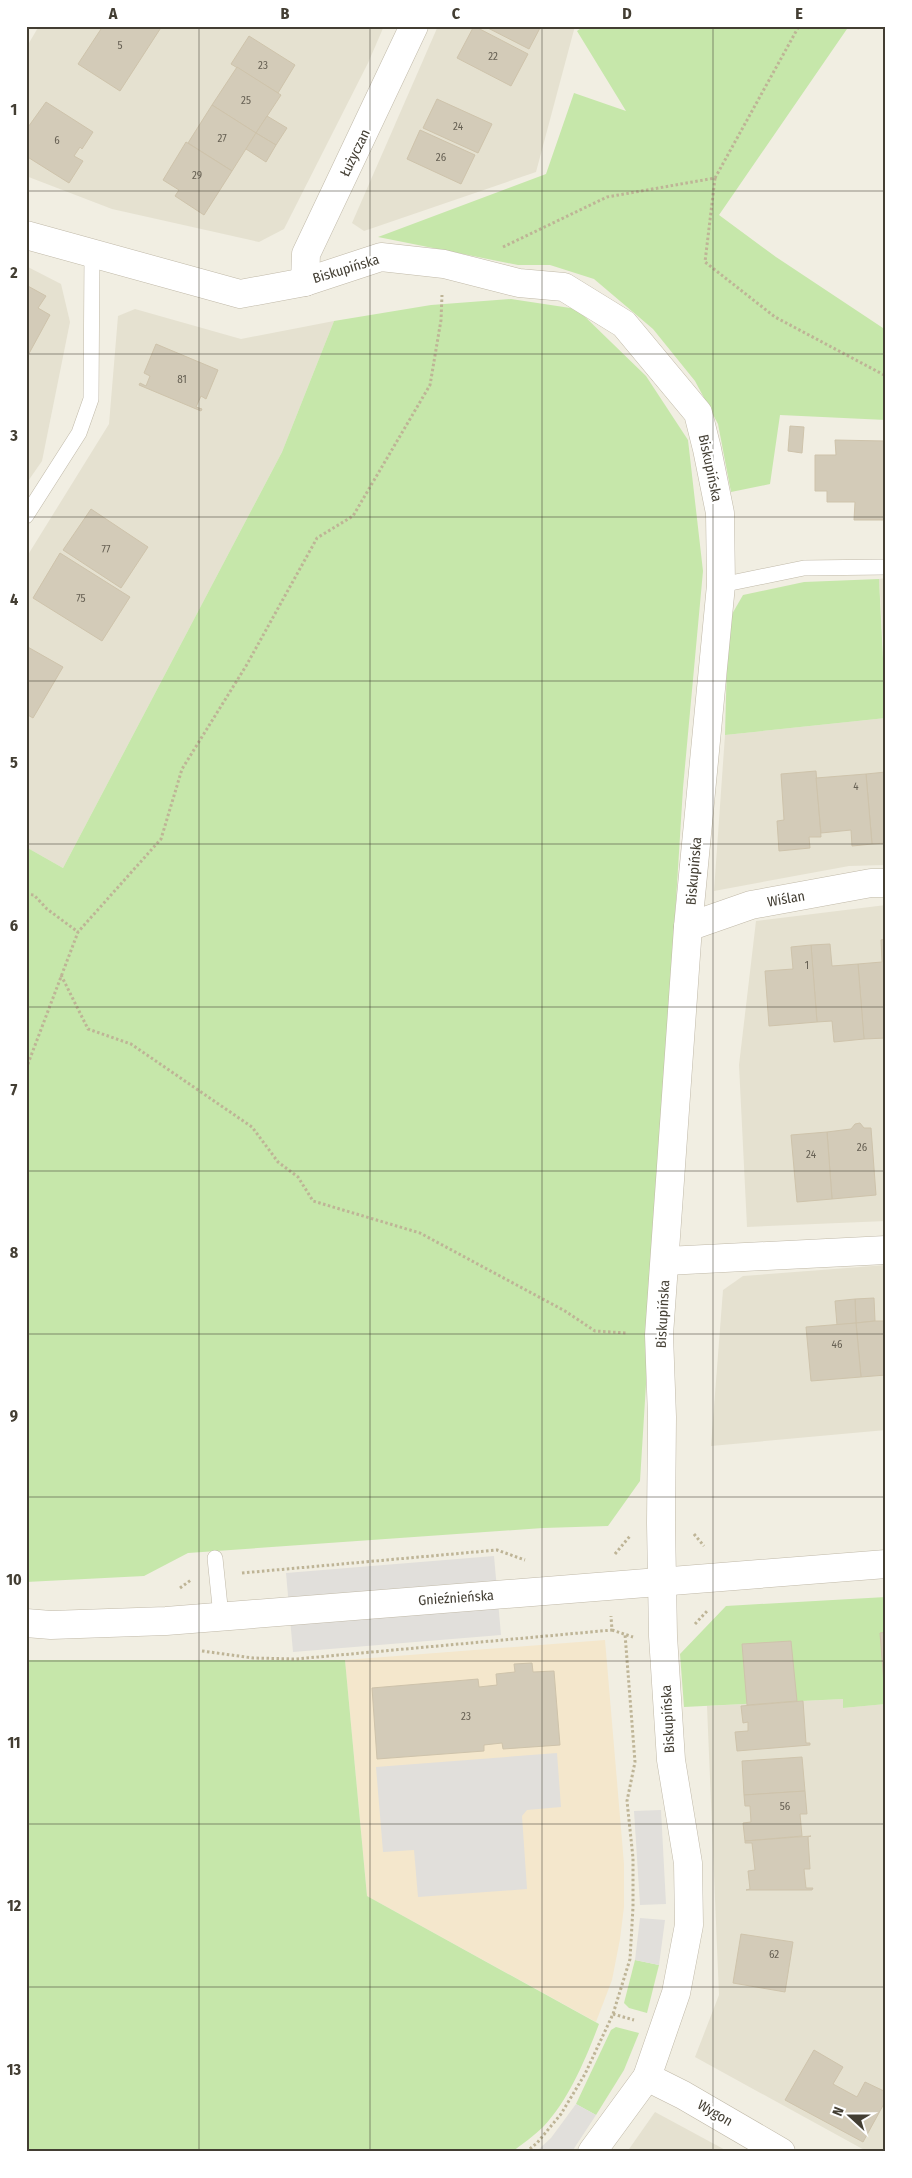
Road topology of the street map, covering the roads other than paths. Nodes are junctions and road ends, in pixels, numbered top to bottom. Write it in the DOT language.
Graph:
graph roads {
  1 [pos="414,26"];
  2 [pos="26,235"];
  3 [pos="92,254"];
  4 [pos="305,282"];
  5 [pos="26,516"];
  6 [pos="886,567"];
  7 [pos="721,585"];
  8 [pos="886,883"];
  9 [pos="688,927"];
  10 [pos="886,1250"];
  11 [pos="666,1261"];
  12 [pos="215,1558"];
  13 [pos="886,1564"];
  14 [pos="663,1583"];
  15 [pos="221,1616"];
  16 [pos="26,1623"];
  17 [pos="647,2077"];
  18 [pos="592,2152"];
  19 [pos="781,2152"];
  1 -- 4 [label="street, Łużyczan"];
  2 -- 3 [label="street, Biskupińska"];
  3 -- 4 [label="street, Biskupińska"];
  3 -- 5 [label="lane"];
  4 -- 7 [label="street, Biskupińska"];
  6 -- 7 [label="lane"];
  7 -- 9 [label="street, Biskupińska"];
  8 -- 9 [label="street, Wiślan"];
  9 -- 11 [label="street, Biskupińska"];
  10 -- 11 [label="street, Biskupińska"];
  11 -- 14 [label="street, Biskupińska"];
  12 -- 15 [label="lane"];
  13 -- 14 [label="street, Gnieźnieńska"];
  14 -- 15 [label="street, Gnieźnieńska"];
  14 -- 17 [label="street, Biskupińska"];
  15 -- 16 [label="street, Gnieźnieńska"];
  17 -- 18 [label="street, Biskupińska"];
  17 -- 19 [label="street, Wygon"];
}
